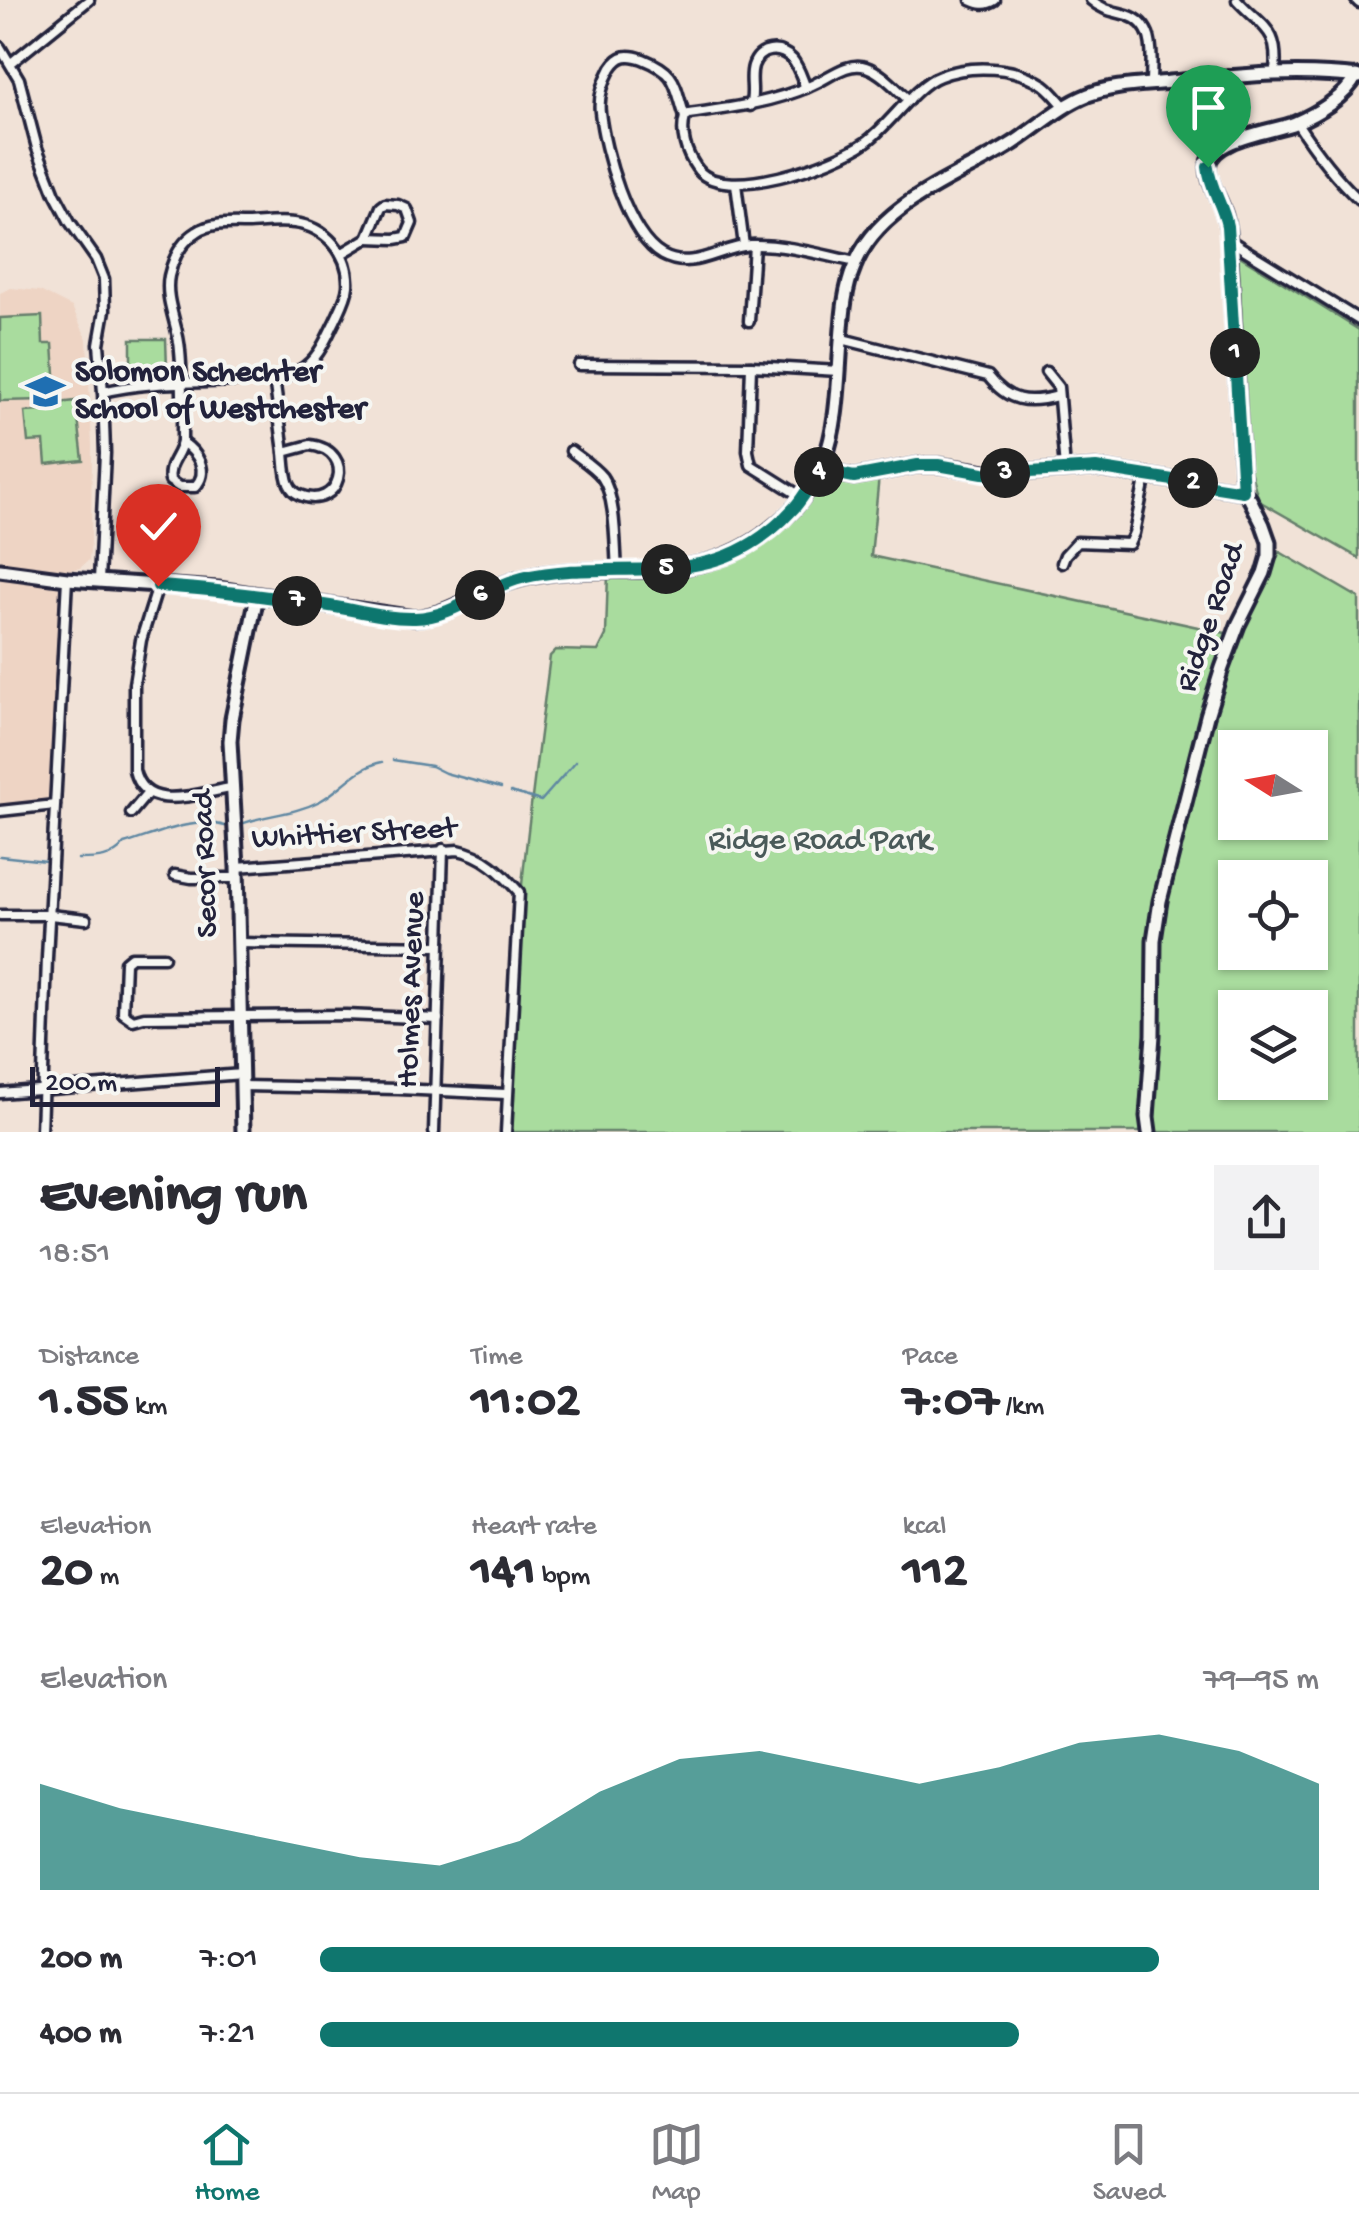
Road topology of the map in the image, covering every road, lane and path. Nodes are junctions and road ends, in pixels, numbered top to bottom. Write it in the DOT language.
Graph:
graph roads {
  1 [pos="89,0"];
  2 [pos="971,0"];
  3 [pos="996,0"];
  4 [pos="1091,0"];
  5 [pos="1237,0"];
  6 [pos="0,47"];
  7 [pos="11,63"];
  8 [pos="1276,72"];
  9 [pos="1358,74"];
  10 [pos="1151,84"];
  11 [pos="806,88"];
  12 [pos="909,100"];
  13 [pos="750,106"];
  14 [pos="1065,107"];
  15 [pos="686,116"];
  16 [pos="1296,123"];
  17 [pos="736,184"];
  18 [pos="1359,200"];
  19 [pos="368,238"];
  20 [pos="1229,240"];
  21 [pos="749,246"];
  22 [pos="341,254"];
  23 [pos="856,262"];
  24 [pos="1359,320"];
  25 [pos="749,321"];
  26 [pos="842,339"];
  27 [pos="580,366"];
  28 [pos="751,366"];
  29 [pos="839,371"];
  30 [pos="1046,372"];
  31 [pos="274,378"];
  32 [pos="182,384"];
  33 [pos="104,392"];
  34 [pos="1058,396"];
  35 [pos="182,442"];
  36 [pos="571,451"];
  37 [pos="284,452"];
  38 [pos="820,470"];
  39 [pos="1065,470"];
  40 [pos="1146,476"];
  41 [pos="1243,491"];
  42 [pos="802,496"];
  43 [pos="1062,563"];
  44 [pos="0,570"];
  45 [pos="616,570"];
  46 [pos="67,579"];
  47 [pos="99,580"];
  48 [pos="158,586"];
  49 [pos="257,596"];
  50 [pos="231,788"];
  51 [pos="147,794"];
  52 [pos="55,805"];
  53 [pos="0,811"];
  54 [pos="131,813"];
  55 [pos="442,850"];
  56 [pos="237,872"];
  57 [pos="175,875"];
  58 [pos="0,915"];
  59 [pos="50,915"];
  60 [pos="86,919"];
  61 [pos="238,943"];
  62 [pos="438,946"];
  63 [pos="164,957"];
  64 [pos="240,1016"];
  65 [pos="438,1019"];
  66 [pos="242,1080"];
  67 [pos="42,1089"];
  68 [pos="435,1090"];
  69 [pos="0,1094"];
  70 [pos="506,1094"];
  71 [pos="41,1132"];
  72 [pos="243,1132"];
  73 [pos="434,1132"];
  74 [pos="506,1132"];
  75 [pos="1149,1132"];
  1 -- 7 [label="street"];
  2 -- 3 [label="street"];
  4 -- 10 [label="street"];
  5 -- 8 [label="street"];
  6 -- 7 [label="street"];
  7 -- 33 [label="street"];
  8 -- 9 [label="street"];
  8 -- 10 [label="street"];
  9 -- 16 [label="street"];
  10 -- 14 [label="street"];
  11 -- 12 [label="street"];
  11 -- 13 [label="street"];
  11 -- 13 [label="street"];
  12 -- 14 [label="street"];
  12 -- 17 [label="street"];
  13 -- 15 [label="street"];
  14 -- 23 [label="street"];
  15 -- 17 [label="street"];
  15 -- 21 [label="street"];
  16 -- 18 [label="street"];
  16 -- 20 [label="street"];
  17 -- 21 [label="street"];
  19 -- 19 [label="street"];
  19 -- 22 [label="street"];
  20 -- 24 [label="street"];
  20 -- 41 [label="street"];
  21 -- 23 [label="street"];
  21 -- 25 [label="street"];
  22 -- 31 [label="street"];
  22 -- 32 [label="street"];
  23 -- 26 [label="street"];
  26 -- 29 [label="street"];
  26 -- 34 [label="street"];
  27 -- 28 [label="street"];
  28 -- 29 [label="street"];
  28 -- 42 [label="street"];
  29 -- 38 [label="street"];
  30 -- 34 [label="street"];
  31 -- 32 [label="street"];
  31 -- 37 [label="street"];
  32 -- 33 [label="street"];
  32 -- 35 [label="street"];
  33 -- 47 [label="street"];
  34 -- 39 [label="street"];
  35 -- 35 [label="street"];
  36 -- 45 [label="street"];
  37 -- 37 [label="street"];
  38 -- 39 [label="street"];
  38 -- 42 [label="street"];
  39 -- 40 [label="street"];
  40 -- 41 [label="street"];
  40 -- 43 [label="street"];
  41 -- 75 [label="street, Ridge Road"];
  42 -- 45 [label="street"];
  44 -- 46 [label="street"];
  45 -- 49 [label="street"];
  46 -- 47 [label="street"];
  46 -- 52 [label="street"];
  47 -- 48 [label="street"];
  48 -- 49 [label="street"];
  48 -- 51 [label="street"];
  49 -- 50 [label="street, Secor Road"];
  50 -- 51 [label="street"];
  50 -- 56 [label="street, Secor Road"];
  51 -- 54 [label="street"];
  52 -- 53 [label="street"];
  52 -- 59 [label="street"];
  55 -- 56 [label="street, Whittier Street"];
  55 -- 62 [label="street, Holmes Avenue"];
  55 -- 70 [label="street, Whittier Street"];
  56 -- 57 [label="street, Whittier Street"];
  56 -- 61 [label="street, Secor Road"];
  58 -- 59 [label="street"];
  59 -- 60 [label="street"];
  59 -- 67 [label="street"];
  61 -- 62 [label="street"];
  61 -- 64 [label="street, Secor Road"];
  62 -- 65 [label="street, Holmes Avenue"];
  63 -- 64 [label="street"];
  64 -- 65 [label="street"];
  64 -- 66 [label="street, Secor Road"];
  65 -- 68 [label="street, Holmes Avenue"];
  66 -- 67 [label="street"];
  66 -- 68 [label="street"];
  66 -- 72 [label="street, Secor Road"];
  67 -- 69 [label="street"];
  67 -- 71 [label="street"];
  68 -- 70 [label="street"];
  68 -- 73 [label="street, Holmes Avenue"];
  70 -- 74 [label="street"];
}
